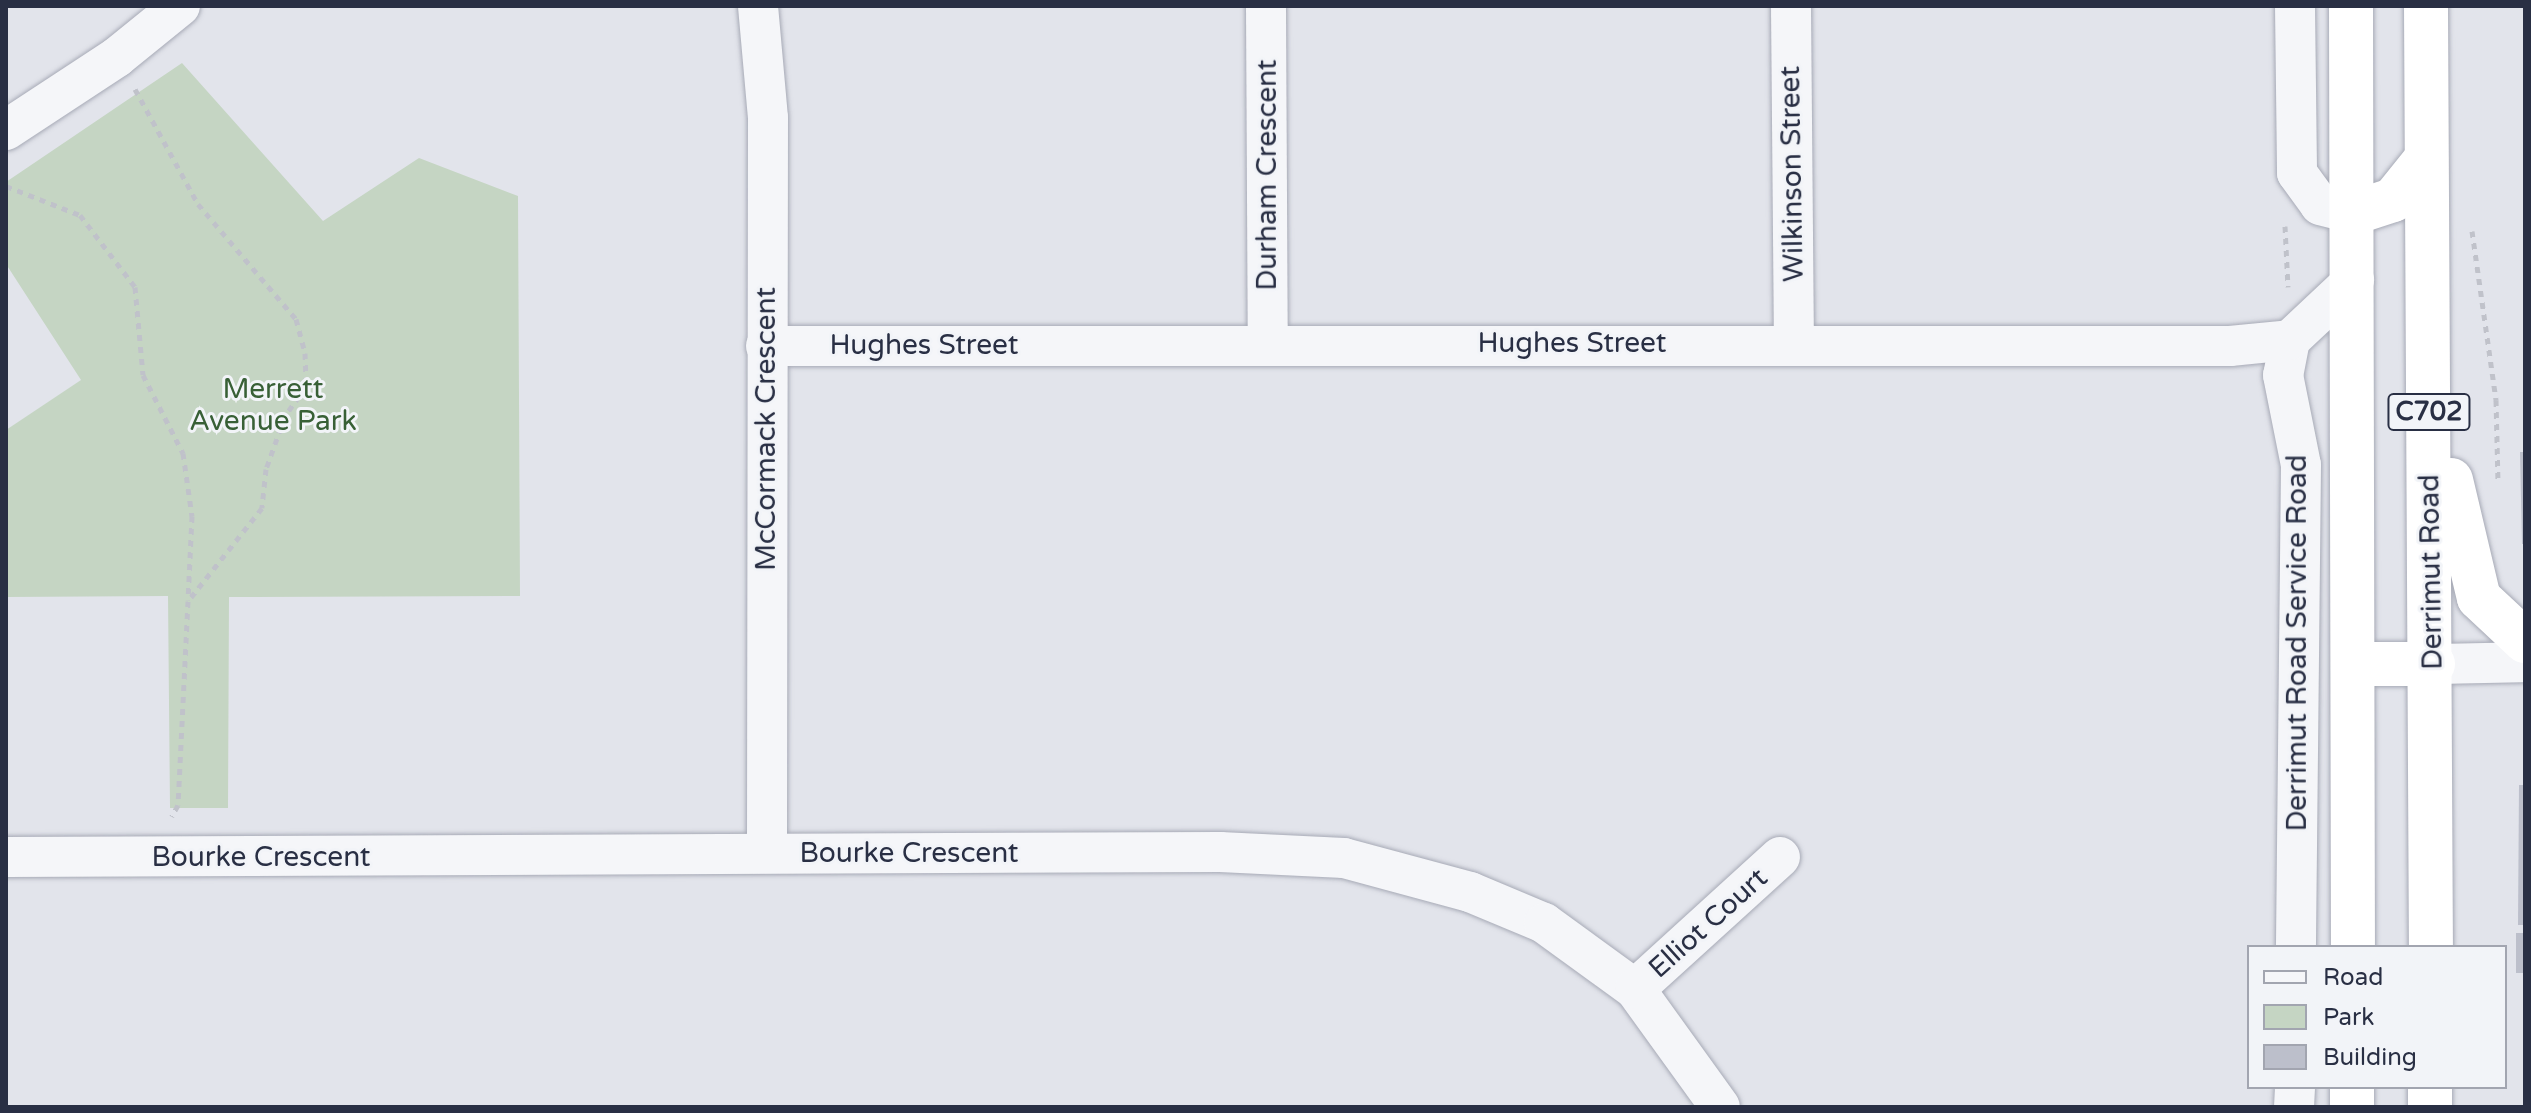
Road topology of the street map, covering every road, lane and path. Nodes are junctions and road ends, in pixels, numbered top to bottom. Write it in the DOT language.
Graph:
graph roads {
  1 [pos="180,6"];
  2 [pos="758,6"];
  3 [pos="1266,6"];
  4 [pos="1791,6"];
  5 [pos="2295,6"];
  6 [pos="2351,6"];
  7 [pos="2426,6"];
  8 [pos="117,57"];
  9 [pos="6,130"];
  10 [pos="2426,159"];
  11 [pos="2297,173"];
  12 [pos="6,186"];
  13 [pos="2471,212"];
  14 [pos="2353,213"];
  15 [pos="2354,280"];
  16 [pos="2428,283"];
  17 [pos="2290,340"];
  18 [pos="1794,342"];
  19 [pos="1268,344"];
  20 [pos="766,346"];
  21 [pos="2498,493"];
  22 [pos="188,601"];
  23 [pos="2525,641"];
  24 [pos="2525,662"];
  25 [pos="2356,664"];
  26 [pos="2433,664"];
  27 [pos="767,853"];
  28 [pos="6,857"];
  29 [pos="162,857"];
  30 [pos="1780,857"];
  31 [pos="2296,945"];
  32 [pos="2353,945"];
  33 [pos="2431,945"];
  34 [pos="1635,989"];
  35 [pos="1720,1107"];
  1 -- 8 [label="street"];
  2 -- 20 [label="street, McCormack Crescent"];
  3 -- 19 [label="street, Durham Crescent"];
  4 -- 18 [label="street, Wilkinson Street"];
  5 -- 11 [label="street"];
  6 -- 14 [label="highway, C702"];
  7 -- 10 [label="highway, Derrimut Road / C702"];
  8 -- 9 [label="street"];
  8 -- 22 [label="path"];
  10 -- 14 [label="highway"];
  10 -- 16 [label="highway, Derrimut Road / C702"];
  11 -- 14 [label="street"];
  11 -- 17 [label="path"];
  12 -- 22 [label="path"];
  13 -- 21 [label="path"];
  14 -- 15 [label="highway, C702"];
  15 -- 17 [label="street"];
  15 -- 25 [label="highway, C702"];
  16 -- 23 [label="highway"];
  16 -- 26 [label="highway, Derrimut Road / C702"];
  17 -- 18 [label="street, Hughes Street"];
  17 -- 31 [label="street, Derrimut Road Service Road"];
  18 -- 19 [label="street, Hughes Street"];
  19 -- 20 [label="street, Hughes Street"];
  20 -- 27 [label="street, McCormack Crescent"];
  22 -- 29 [label="path"];
  24 -- 26 [label="street"];
  25 -- 26 [label="highway"];
  25 -- 32 [label="highway, C702"];
  26 -- 33 [label="highway, Derrimut Road / C702"];
  27 -- 29 [label="street, Bourke Crescent"];
  27 -- 34 [label="street, Bourke Crescent"];
  28 -- 29 [label="street, Bourke Crescent"];
  30 -- 34 [label="street, Elliot Court"];
  34 -- 35 [label="street, Bourke Crescent"];
}
